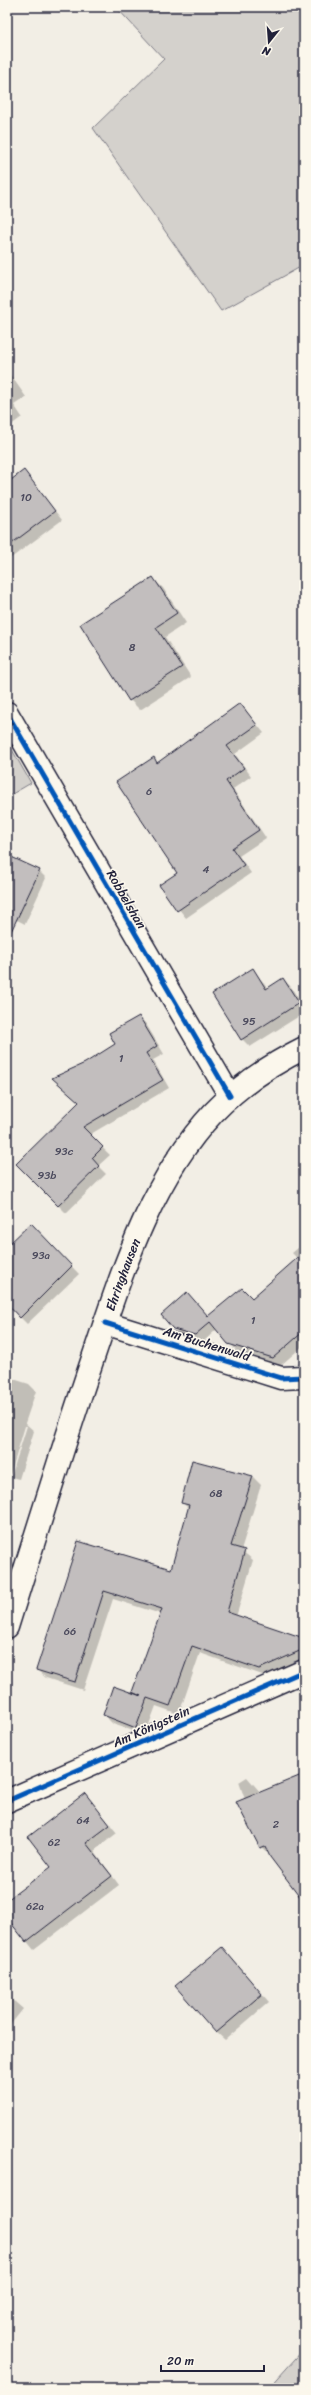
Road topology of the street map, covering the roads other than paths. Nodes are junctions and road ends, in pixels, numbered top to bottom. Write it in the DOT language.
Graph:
graph roads {
  1 [pos="7,713"];
  2 [pos="304,1048"];
  3 [pos="230,1096"];
  4 [pos="104,1323"];
  5 [pos="304,1377"];
  6 [pos="7,1627"];
  7 [pos="304,1671"];
  8 [pos="7,1801"];
  1 -- 3 [label="street, Robbelshan"];
  2 -- 3 [label="street, Ehringhausen"];
  3 -- 4 [label="street, Ehringhausen"];
  4 -- 5 [label="street, Am Buchenwald"];
  4 -- 6 [label="street, Ehringhausen"];
  7 -- 8 [label="street, Am Königstein"];
}
